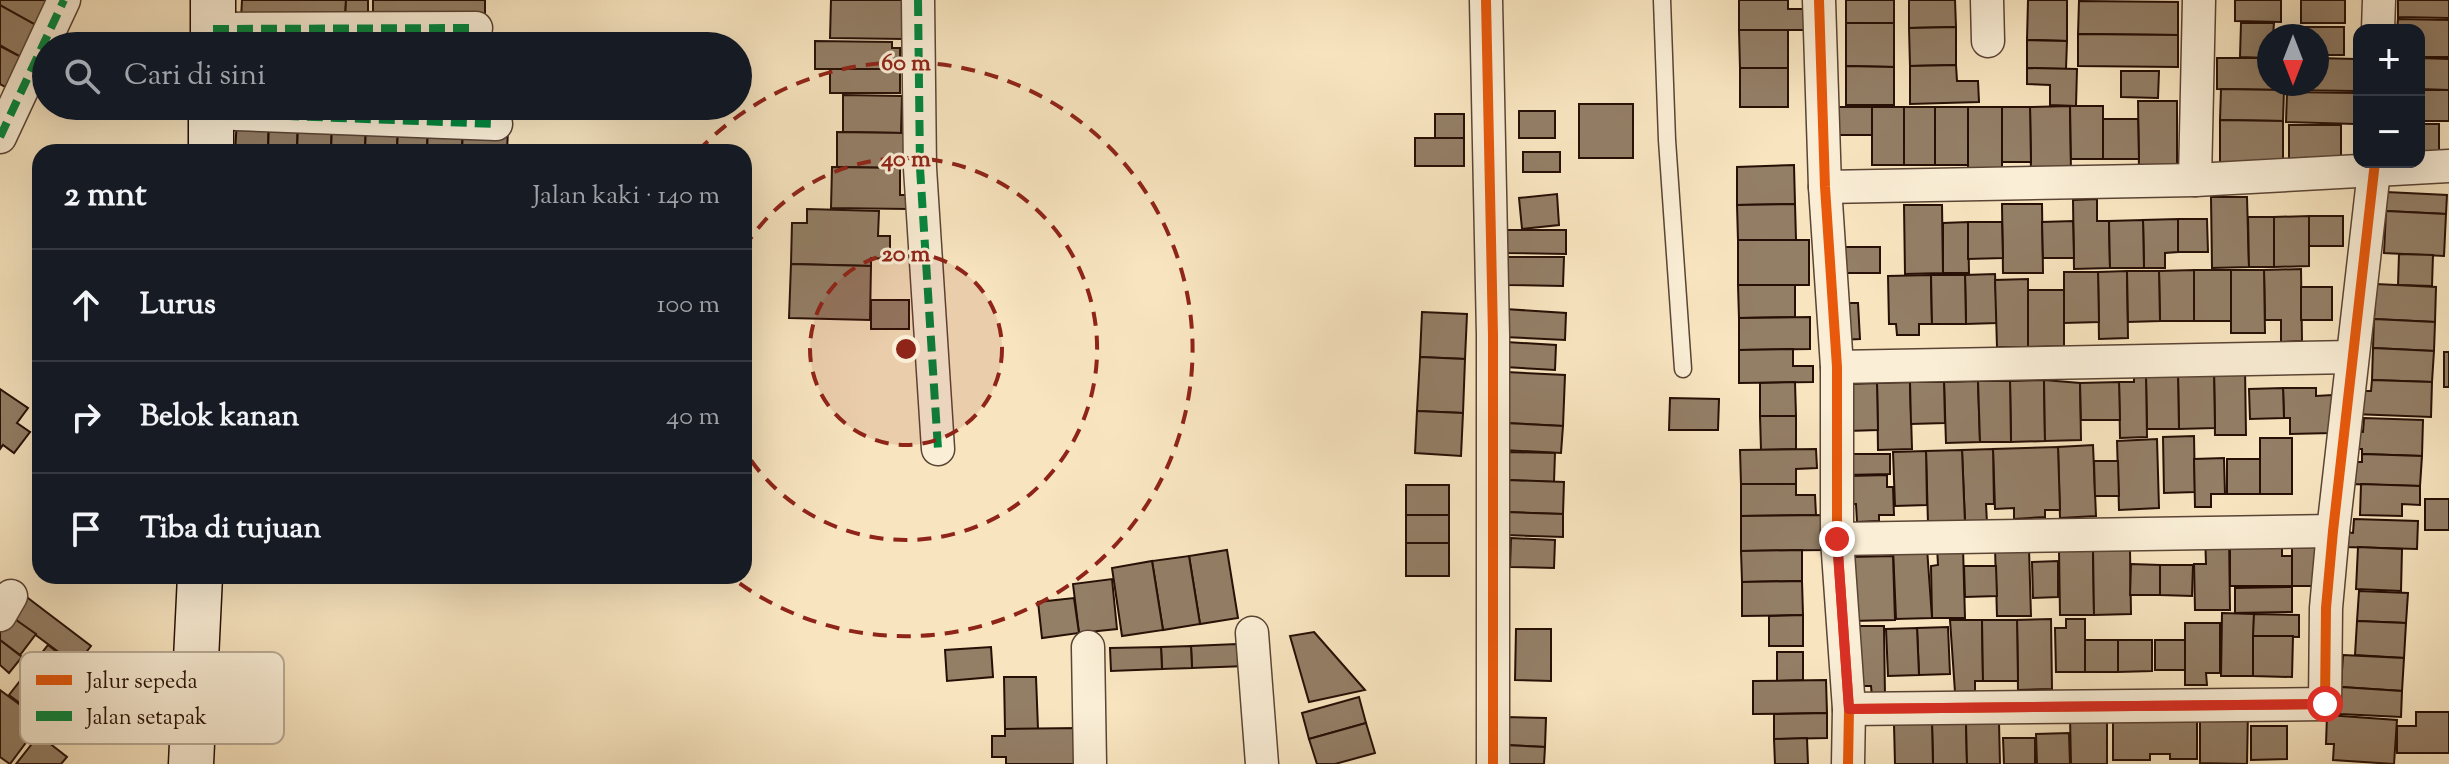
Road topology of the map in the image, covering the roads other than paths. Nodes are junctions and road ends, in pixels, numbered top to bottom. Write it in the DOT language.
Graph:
graph roads {
  1 [pos="64,0"];
  2 [pos="918,0"];
  3 [pos="1486,0"];
  4 [pos="1662,0"];
  5 [pos="1819,0"];
  6 [pos="1987,0"];
  7 [pos="2199,0"];
  8 [pos="2379,0"];
  9 [pos="2378,24"];
  10 [pos="213,25"];
  11 [pos="476,28"];
  12 [pos="49,32"];
  13 [pos="1988,41"];
  14 [pos="32,68"];
  15 [pos="211,124"];
  16 [pos="496,124"];
  17 [pos="0,137"];
  18 [pos="2425,166"];
  19 [pos="2449,166"];
  20 [pos="2353,167"];
  21 [pos="2375,168"];
  22 [pos="2195,180"];
  23 [pos="1825,187"];
  24 [pos="2352,357"];
  25 [pos="1837,367"];
  26 [pos="1683,369"];
  27 [pos="938,449"];
  28 [pos="2333,531"];
  29 [pos="1837,539"];
  30 [pos="200,584"];
  31 [pos="1252,633"];
  32 [pos="1088,647"];
  33 [pos="196,652"];
  34 [pos="1849,709"];
  35 [pos="192,744"];
  36 [pos="191,764"];
  37 [pos="1090,764"];
  38 [pos="1262,764"];
  39 [pos="1493,764"];
  40 [pos="1848,764"];
  1 -- 12 [label="street"];
  2 -- 27 [label="street"];
  3 -- 39 [label="street"];
  4 -- 26 [label="lane"];
  5 -- 23 [label="street"];
  6 -- 13 [label="street"];
  7 -- 22 [label="street"];
  8 -- 9 [label="street"];
  10 -- 11 [label="street"];
  14 -- 17 [label="street"];
  15 -- 16 [label="street"];
  18 -- 19 [label="street"];
  20 -- 22 [label="street"];
  21 -- 24 [label="street"];
  22 -- 23 [label="street"];
  23 -- 25 [label="street"];
  24 -- 25 [label="street"];
  24 -- 28 [label="street"];
  25 -- 29 [label="street"];
  28 -- 29 [label="street"];
  28 -- 34 [label="street"];
  29 -- 34 [label="street"];
  30 -- 33 [label="street"];
  31 -- 38 [label="street"];
  32 -- 37 [label="street"];
  34 -- 40 [label="street"];
  35 -- 36 [label="street"];
}
